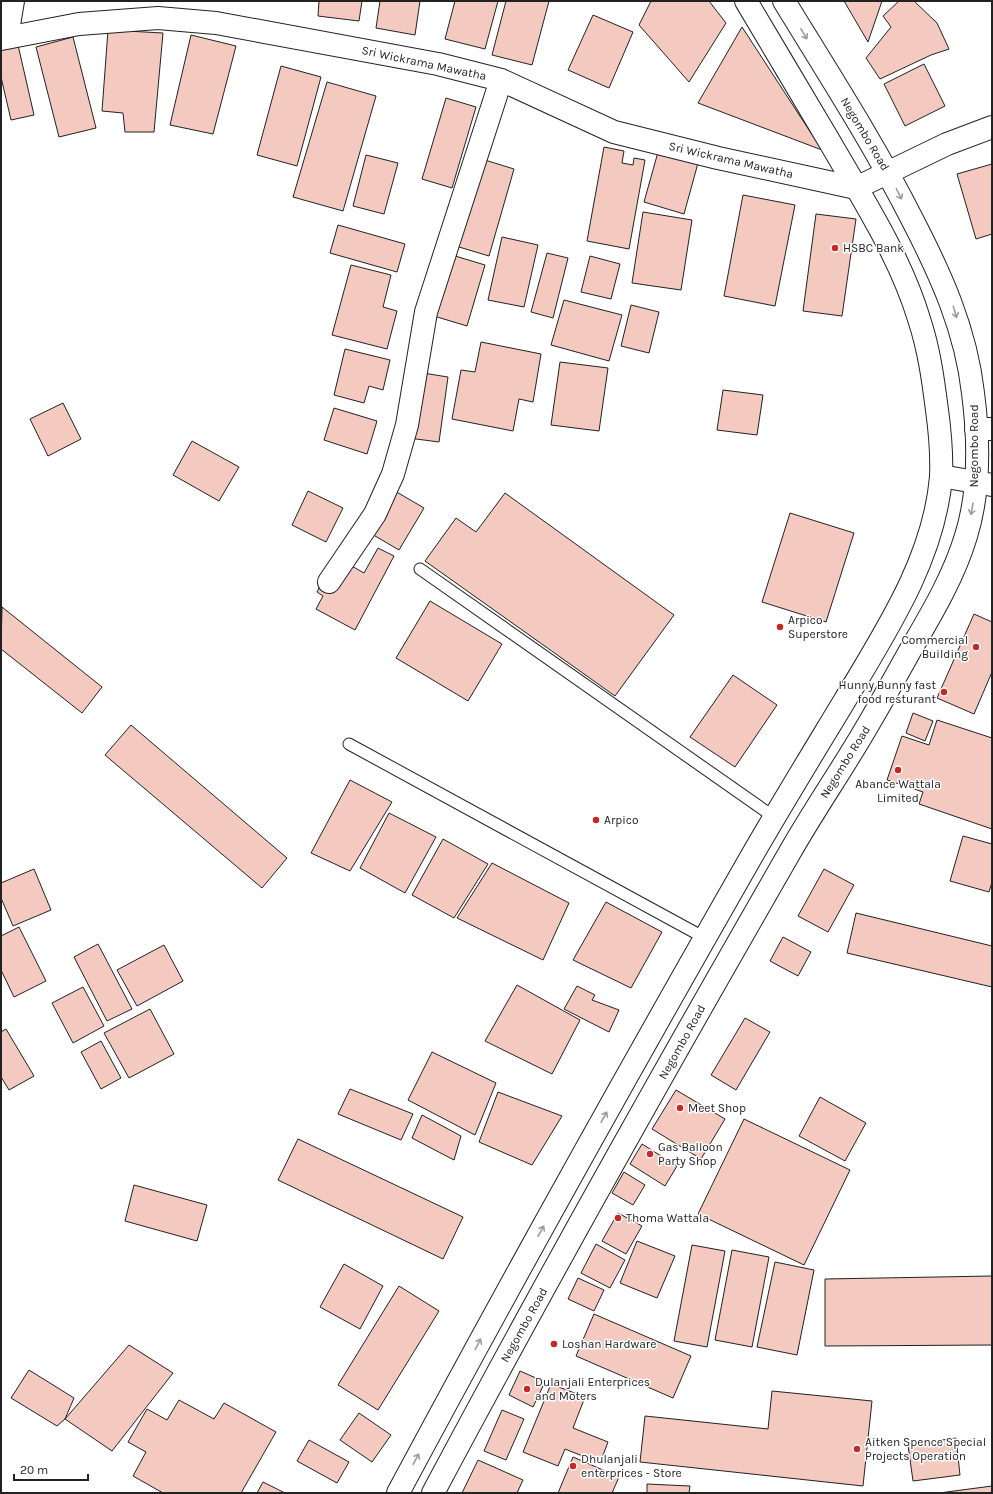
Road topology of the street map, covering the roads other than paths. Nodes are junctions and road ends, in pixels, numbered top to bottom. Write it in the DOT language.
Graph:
graph roads {
  1 [pos="13,1"];
  2 [pos="746,1"];
  3 [pos="784,1"];
  4 [pos="163,10"];
  5 [pos="4,38"];
  6 [pos="501,80"];
  7 [pos="992,128"];
  8 [pos="888,173"];
  9 [pos="856,188"];
  10 [pos="984,429"];
  11 [pos="941,476"];
  12 [pos="984,483"];
  13 [pos="420,569"];
  14 [pos="329,582"];
  15 [pos="349,744"];
  16 [pos="774,817"];
  17 [pos="705,938"];
  18 [pos="398,1493"];
  19 [pos="433,1493"];
  1 -- 5 [label="main road"];
  2 -- 9 [label="main road"];
  3 -- 8 [label="main road, Negombo Road, one-way"];
  4 -- 5 [label="main road, Sri Wickrama Mawatha"];
  4 -- 6 [label="main road, Sri Wickrama Mawatha"];
  6 -- 9 [label="main road, Sri Wickrama Mawatha"];
  6 -- 14 [label="main road"];
  7 -- 8 [label="main road"];
  8 -- 9 [label="main road"];
  8 -- 10 [label="main road, Negombo Road, one-way"];
  9 -- 11 [label="main road"];
  10 -- 12 [label="main road, Negombo Road"];
  11 -- 12 [label="main road"];
  11 -- 16 [label="main road"];
  12 -- 19 [label="main road, Negombo Road, one-way"];
  13 -- 16 [label="lane"];
  15 -- 17 [label="lane"];
  16 -- 17 [label="main road"];
  18 -- 17 [label="main road, one-way"];
}
